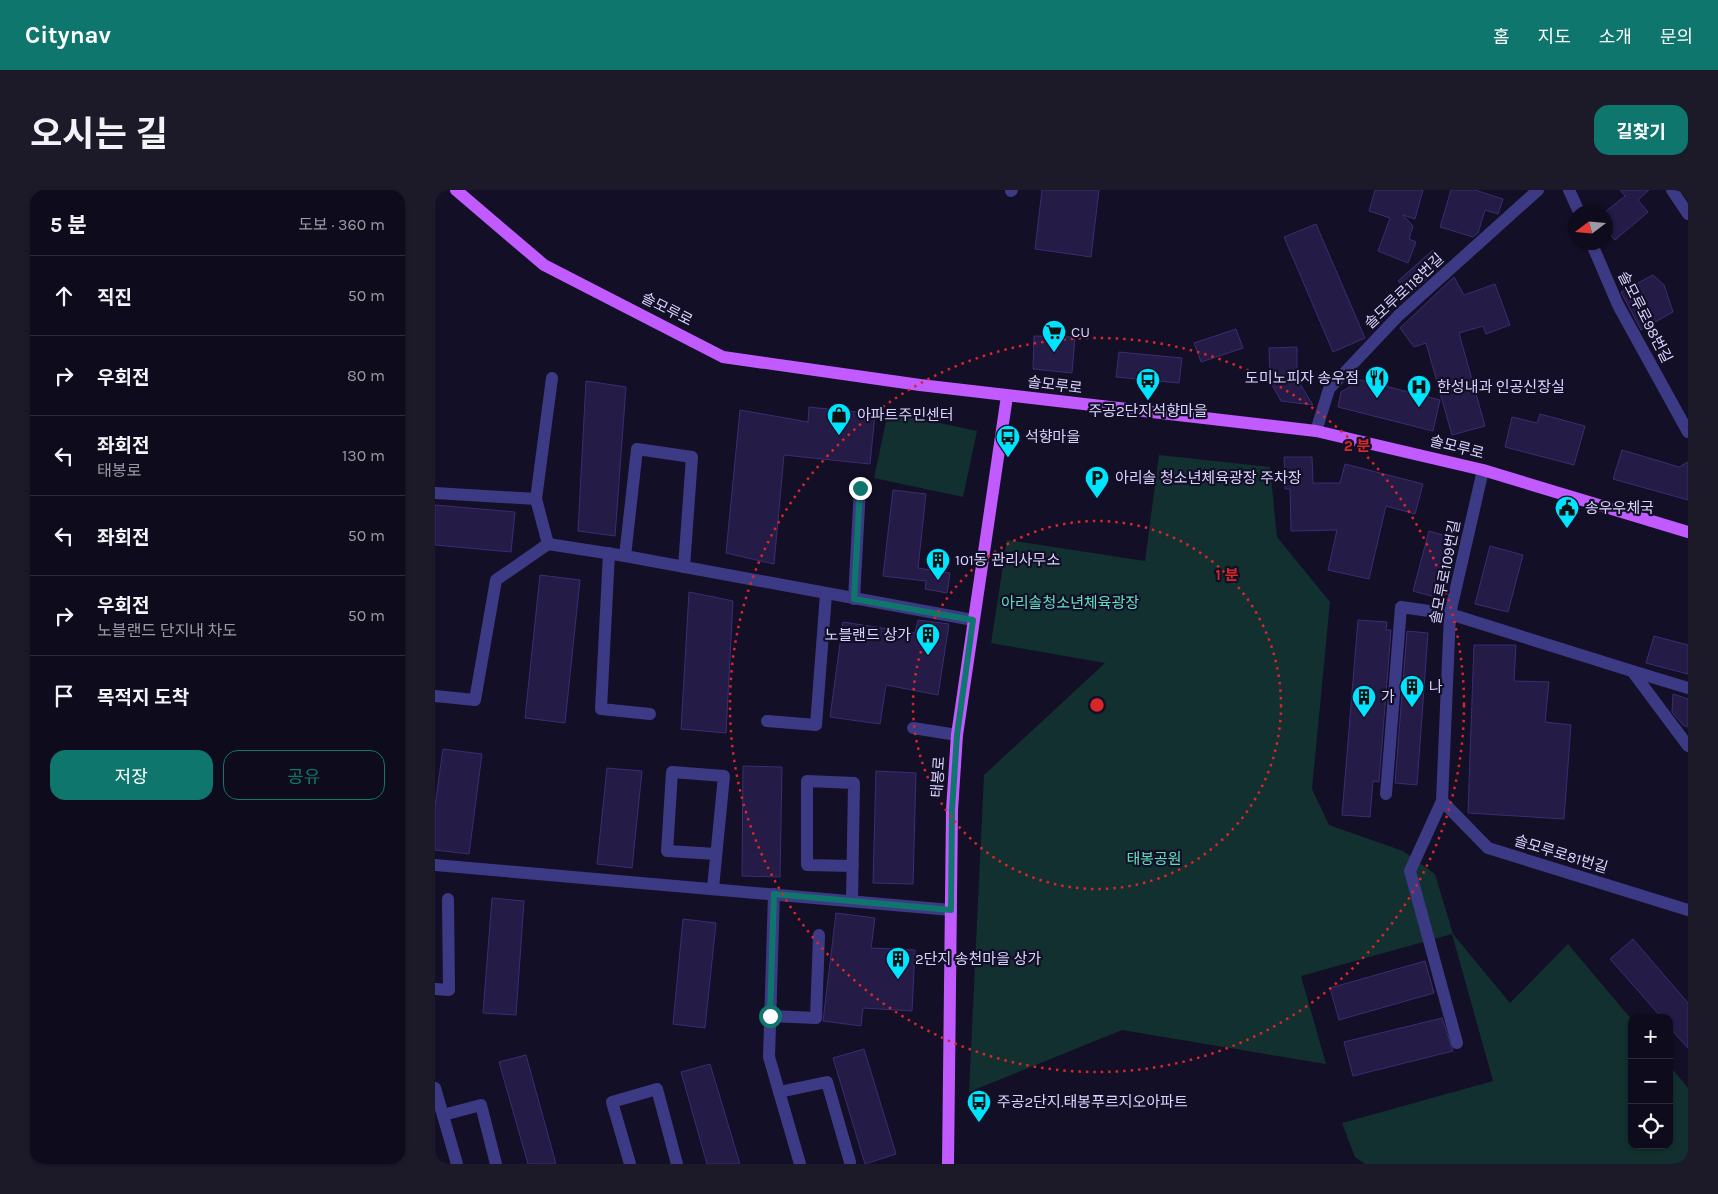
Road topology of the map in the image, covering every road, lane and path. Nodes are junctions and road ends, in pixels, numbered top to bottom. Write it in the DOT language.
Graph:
graph roads {
  1 [pos="456,190"];
  2 [pos="1539,190"];
  3 [pos="1569,190"];
  4 [pos="1672,190"];
  5 [pos="1576,205"];
  6 [pos="1688,214"];
  7 [pos="1594,250"];
  8 [pos="553,378"];
  9 [pos="1007,396"];
  10 [pos="1317,431"];
  11 [pos="1688,432"];
  12 [pos="1483,470"];
  13 [pos="860,488"];
  14 [pos="435,494"];
  15 [pos="536,498"];
  16 [pos="1688,532"];
  17 [pos="548,544"];
  18 [pos="609,553"];
  19 [pos="625,556"];
  20 [pos="684,567"];
  21 [pos="826,594"];
  22 [pos="854,599"];
  23 [pos="1450,614"];
  24 [pos="973,620"];
  25 [pos="1632,671"];
  26 [pos="1688,688"];
  27 [pos="435,696"];
  28 [pos="650,714"];
  29 [pos="767,721"];
  30 [pos="913,728"];
  31 [pos="957,735"];
  32 [pos="1688,746"];
  33 [pos="1386,794"];
  34 [pos="1442,801"];
  35 [pos="716,854"];
  36 [pos="435,866"];
  37 [pos="853,866"];
  38 [pos="713,888"];
  39 [pos="774,894"];
  40 [pos="448,899"];
  41 [pos="852,900"];
  42 [pos="1687,908"];
  43 [pos="951,910"];
  44 [pos="819,935"];
  45 [pos="435,989"];
  46 [pos="770,1016"];
  47 [pos="1457,1043"];
  48 [pos="435,1088"];
  49 [pos="779,1092"];
  50 [pos="443,1114"];
  51 [pos="850,1162"];
  52 [pos="457,1164"];
  53 [pos="496,1164"];
  54 [pos="630,1164"];
  55 [pos="677,1164"];
  56 [pos="800,1164"];
  57 [pos="948,1164"];
  1 -- 9 [label="main road, 솔모루로"];
  2 -- 10 [label="street, 솔모루로118번길"];
  3 -- 5 [label="street"];
  4 -- 6 [label="street"];
  7 -- 11 [label="street, 솔모루로98번길"];
  8 -- 15 [label="street"];
  9 -- 10 [label="main road, 솔모루로"];
  9 -- 24 [label="main road, 태봉로"];
  10 -- 12 [label="main road, 솔모루로"];
  12 -- 16 [label="main road, 솔모루로"];
  12 -- 23 [label="street, 솔모루로109번길"];
  13 -- 22 [label="street"];
  14 -- 15 [label="street"];
  15 -- 17 [label="street"];
  17 -- 18 [label="street"];
  17 -- 27 [label="street"];
  18 -- 19 [label="street"];
  18 -- 28 [label="street"];
  19 -- 20 [label="street"];
  19 -- 20 [label="street"];
  20 -- 21 [label="street"];
  21 -- 22 [label="street"];
  21 -- 29 [label="street"];
  22 -- 24 [label="street"];
  23 -- 25 [label="street"];
  23 -- 33 [label="street"];
  23 -- 34 [label="street, 솔모루로109번길"];
  24 -- 31 [label="main road, 태봉로"];
  25 -- 26 [label="street"];
  25 -- 32 [label="street"];
  30 -- 31 [label="street"];
  31 -- 43 [label="main road, 태봉로"];
  34 -- 42 [label="street, 솔모루로81번길"];
  34 -- 47 [label="street"];
  35 -- 35 [label="street"];
  35 -- 38 [label="street"];
  36 -- 38 [label="street"];
  37 -- 37 [label="street"];
  37 -- 41 [label="street"];
  38 -- 39 [label="street"];
  39 -- 41 [label="street"];
  39 -- 46 [label="street"];
  40 -- 45 [label="street"];
  41 -- 43 [label="street"];
  43 -- 57 [label="main road, 태봉로"];
  44 -- 46 [label="street"];
  46 -- 49 [label="street"];
  48 -- 50 [label="street"];
  49 -- 51 [label="street"];
  49 -- 56 [label="street"];
  50 -- 52 [label="street"];
  50 -- 53 [label="street"];
  54 -- 55 [label="street"];
}
